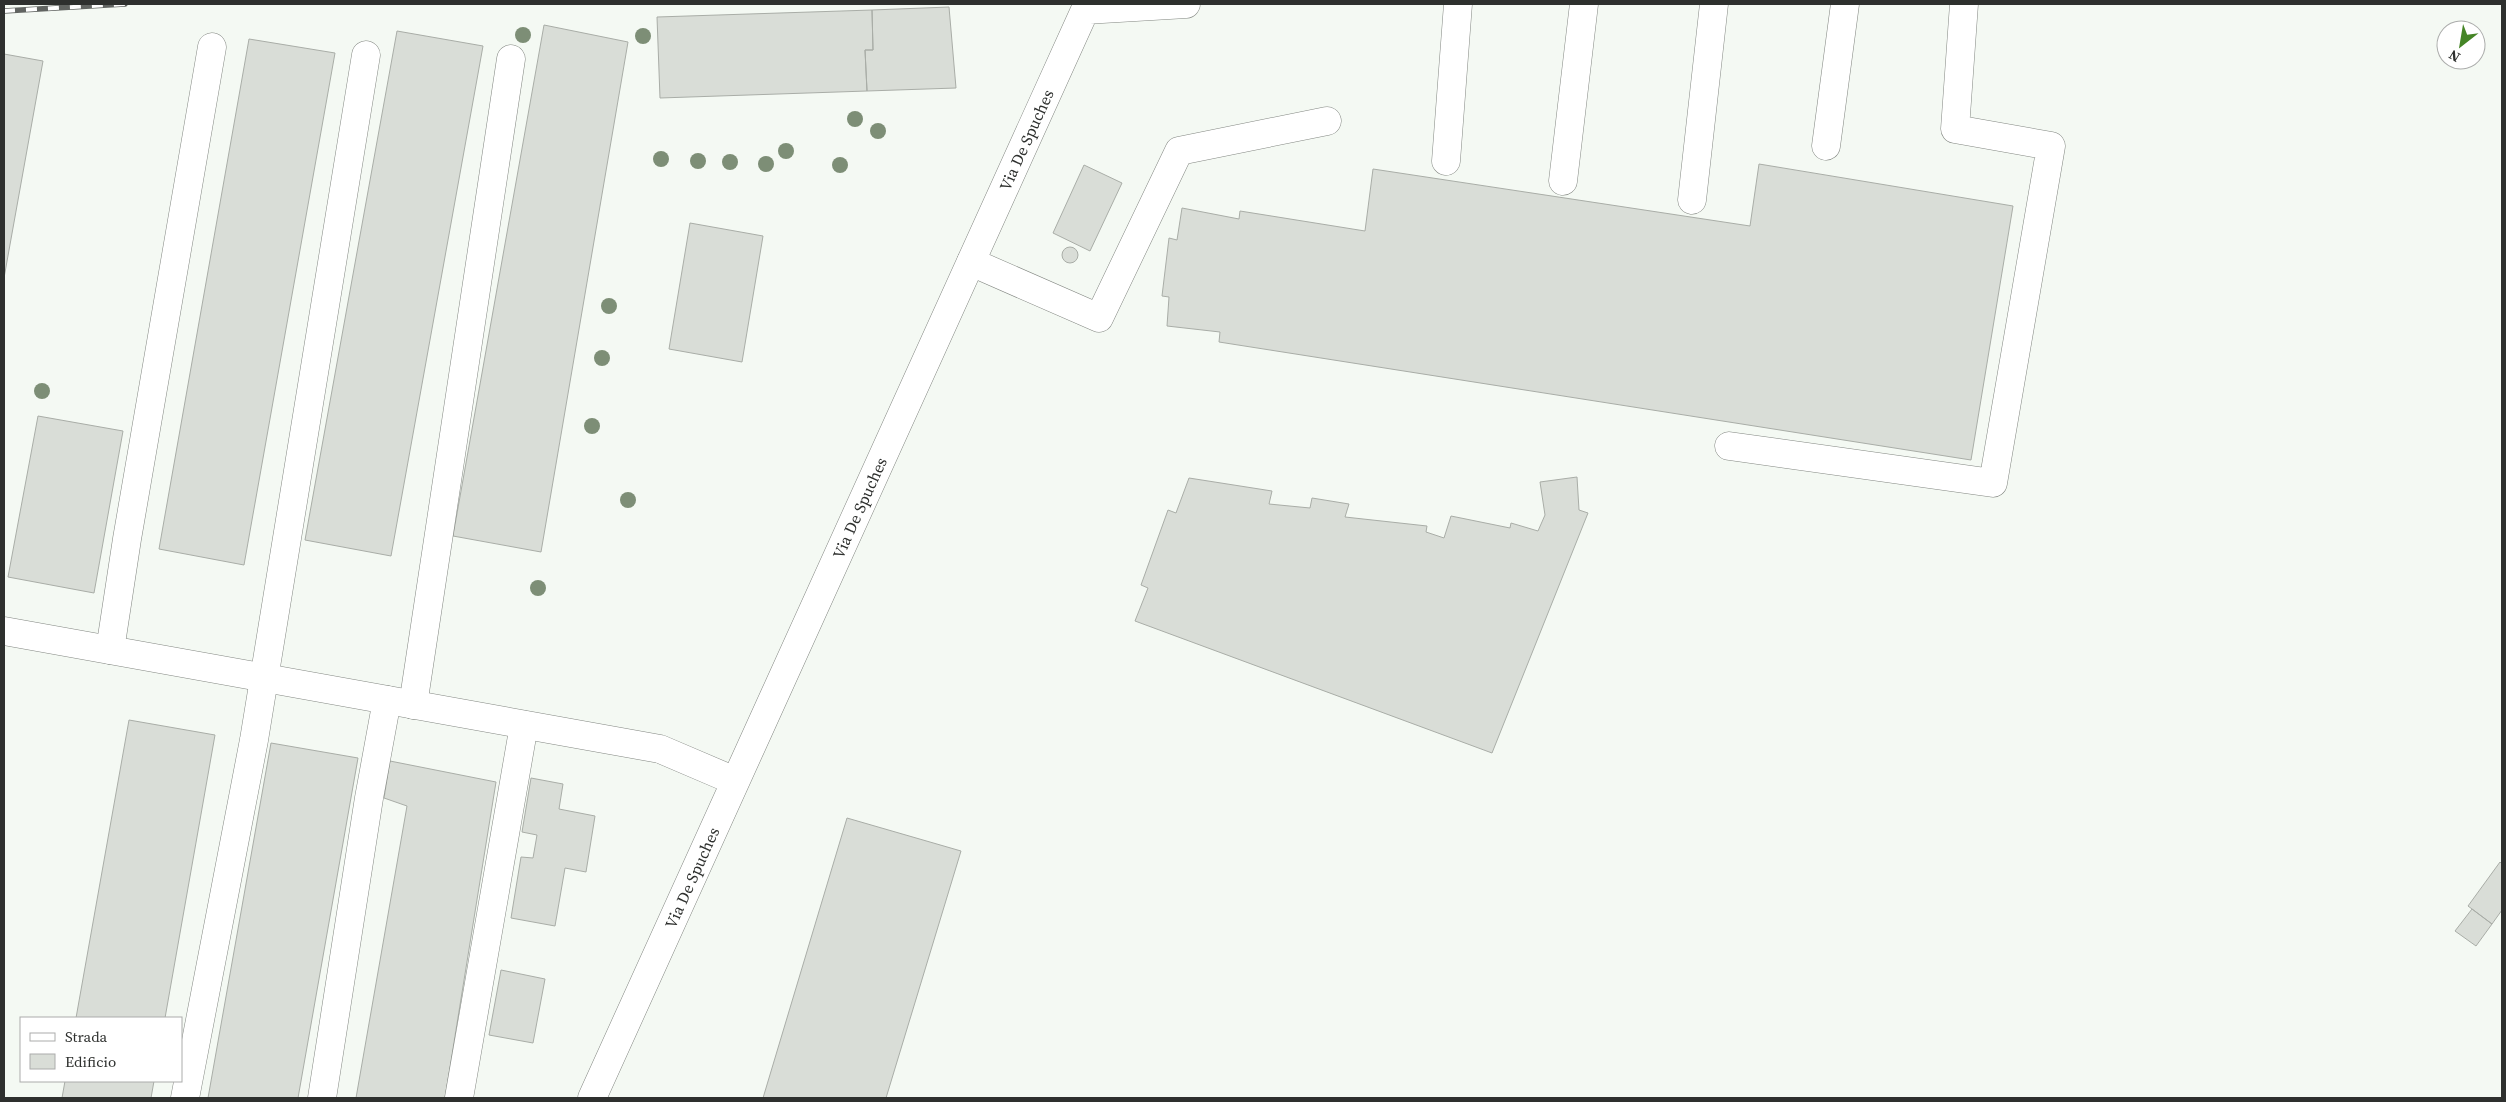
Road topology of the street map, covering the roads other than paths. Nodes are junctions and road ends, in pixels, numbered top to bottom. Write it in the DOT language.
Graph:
graph roads {
  1 [pos="1186,4"];
  2 [pos="1458,4"];
  3 [pos="1584,4"];
  4 [pos="1714,4"];
  5 [pos="1845,4"];
  6 [pos="1964,4"];
  7 [pos="212,47"];
  8 [pos="366,55"];
  9 [pos="511,58"];
  10 [pos="1327,121"];
  11 [pos="1826,146"];
  12 [pos="1446,161"];
  13 [pos="1563,181"];
  14 [pos="1692,200"];
  15 [pos="971,262"];
  16 [pos="1729,446"];
  17 [pos="4,631"];
  18 [pos="110,650"];
  19 [pos="263,678"];
  20 [pos="400,702"];
  21 [pos="524,725"];
  22 [pos="735,781"];
  23 [pos="185,1098"];
  24 [pos="322,1098"];
  25 [pos="459,1098"];
  26 [pos="592,1098"];
  1 -- 15 [label="street, Via De Spuches"];
  2 -- 12 [label="street"];
  3 -- 13 [label="street"];
  4 -- 14 [label="street"];
  5 -- 11 [label="street"];
  6 -- 16 [label="street"];
  7 -- 18 [label="street"];
  8 -- 19 [label="street"];
  9 -- 20 [label="street"];
  10 -- 15 [label="street"];
  15 -- 22 [label="street, Via De Spuches"];
  17 -- 18 [label="street"];
  18 -- 19 [label="street"];
  19 -- 20 [label="street"];
  19 -- 23 [label="street"];
  20 -- 21 [label="street"];
  20 -- 24 [label="street"];
  21 -- 22 [label="street"];
  21 -- 25 [label="street"];
  22 -- 26 [label="street, Via De Spuches"];
}
